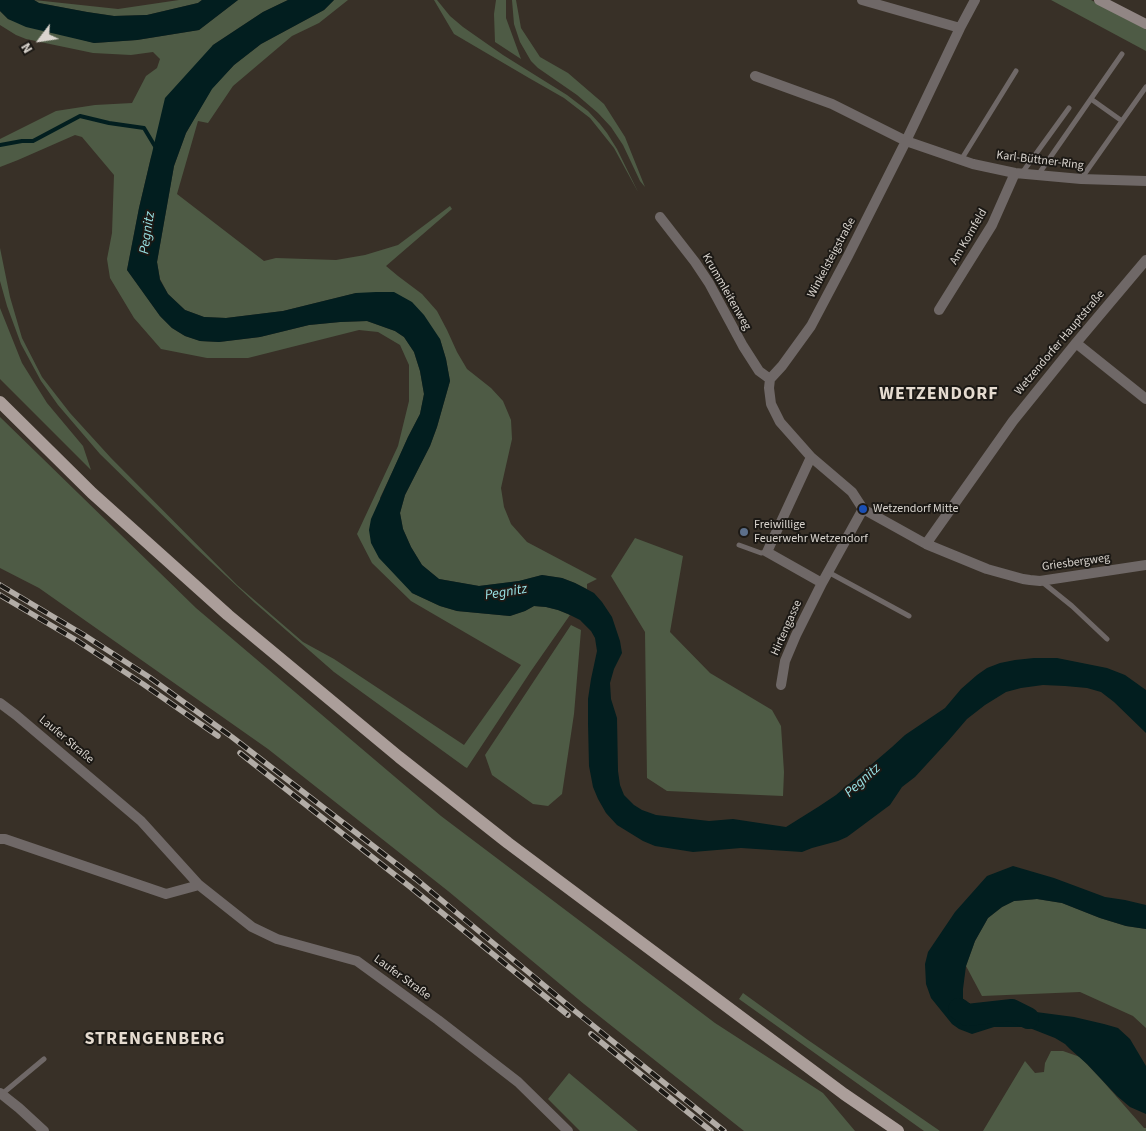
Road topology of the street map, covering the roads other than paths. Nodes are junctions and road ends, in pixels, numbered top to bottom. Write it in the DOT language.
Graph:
graph roads {
  1 [pos="862,0"];
  2 [pos="975,0"];
  3 [pos="1099,0"];
  4 [pos="1146,24"];
  5 [pos="960,28"];
  6 [pos="1122,54"];
  7 [pos="1016,71"];
  8 [pos="755,76"];
  9 [pos="1146,87"];
  10 [pos="1091,99"];
  11 [pos="1069,108"];
  12 [pos="1122,121"];
  13 [pos="906,141"];
  14 [pos="960,160"];
  15 [pos="1018,174"];
  16 [pos="1038,175"];
  17 [pos="1081,179"];
  18 [pos="1146,180"];
  19 [pos="660,217"];
  20 [pos="1146,260"];
  21 [pos="939,310"];
  22 [pos="1076,343"];
  23 [pos="770,379"];
  24 [pos="1146,399"];
  25 [pos="0,402"];
  26 [pos="811,457"];
  27 [pos="863,509"];
  28 [pos="926,544"];
  29 [pos="739,545"];
  30 [pos="767,552"];
  31 [pos="1146,565"];
  32 [pos="828,572"];
  33 [pos="1040,581"];
  34 [pos="822,583"];
  35 [pos="909,616"];
  36 [pos="1107,639"];
  37 [pos="781,685"];
  38 [pos="0,703"];
  39 [pos="0,839"];
  40 [pos="199,885"];
  41 [pos="44,1059"];
  42 [pos="1,1095"];
  43 [pos="44,1131"];
  44 [pos="568,1131"];
  45 [pos="898,1131"];
  1 -- 5 [label="street"];
  2 -- 5 [label="street, Winkelsteigstraße"];
  3 -- 4 [label="main road"];
  5 -- 13 [label="street, Winkelsteigstraße"];
  6 -- 10 [label="lane"];
  7 -- 14 [label="lane"];
  8 -- 13 [label="street"];
  9 -- 12 [label="lane"];
  10 -- 12 [label="lane"];
  10 -- 16 [label="lane"];
  11 -- 15 [label="lane"];
  12 -- 17 [label="lane"];
  13 -- 14 [label="street, Karl-Büttner-Ring"];
  13 -- 23 [label="street, Winkelsteigstraße"];
  14 -- 15 [label="street, Karl-Büttner-Ring"];
  15 -- 16 [label="street, Karl-Büttner-Ring"];
  15 -- 21 [label="street, Am Kornfeld"];
  16 -- 17 [label="street, Karl-Büttner-Ring"];
  17 -- 18 [label="street, Karl-Büttner-Ring"];
  19 -- 23 [label="street, Krummleitenweg"];
  20 -- 22 [label="street, Wetzendorfer Hauptstraße"];
  22 -- 24 [label="street"];
  22 -- 28 [label="street, Wetzendorfer Hauptstraße"];
  23 -- 26 [label="street"];
  25 -- 45 [label="main road"];
  26 -- 27 [label="street"];
  26 -- 30 [label="street"];
  27 -- 28 [label="street"];
  27 -- 32 [label="street, Hirtengasse"];
  28 -- 33 [label="street, Griesbergweg"];
  29 -- 30 [label="lane"];
  30 -- 34 [label="street"];
  31 -- 33 [label="street, Griesbergweg"];
  32 -- 34 [label="street, Hirtengasse"];
  32 -- 35 [label="lane"];
  33 -- 36 [label="lane"];
  34 -- 37 [label="street, Hirtengasse"];
  38 -- 40 [label="street, Laufer Straße"];
  39 -- 40 [label="street"];
  40 -- 44 [label="street, Laufer Straße"];
  41 -- 42 [label="lane"];
  42 -- 43 [label="street"];
}
